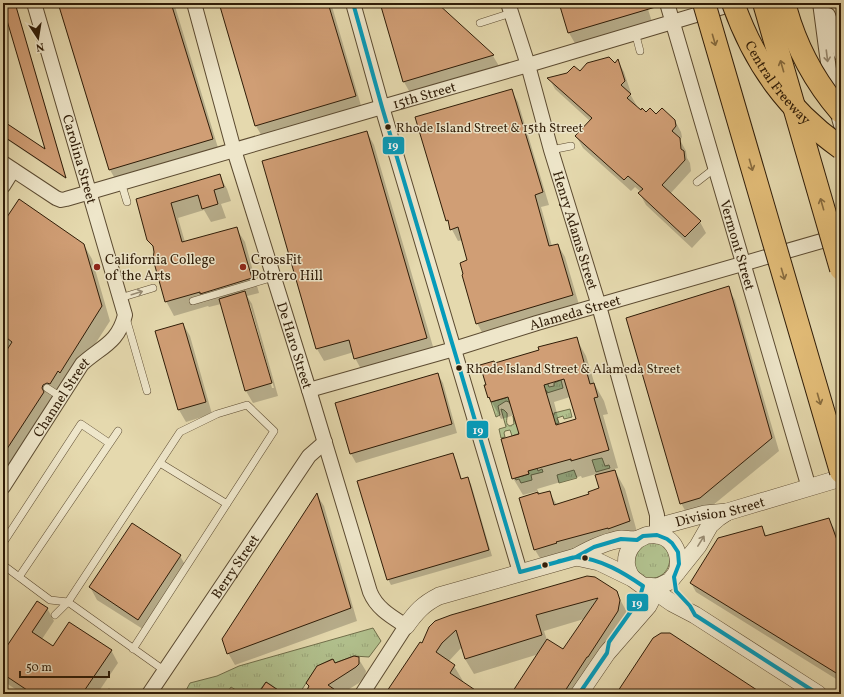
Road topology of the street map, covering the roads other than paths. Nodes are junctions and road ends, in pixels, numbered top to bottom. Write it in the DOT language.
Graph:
graph roads {
  1 [pos="34,3"];
  2 [pos="194,3"];
  3 [pos="353,3"];
  4 [pos="666,3"];
  5 [pos="704,3"];
  6 [pos="734,3"];
  7 [pos="764,3"];
  8 [pos="820,3"];
  9 [pos="824,3"];
  10 [pos="510,8"];
  11 [pos="672,21"];
  12 [pos="480,23"];
  13 [pos="635,32"];
  14 [pos="640,51"];
  15 [pos="841,54"];
  16 [pos="528,65"];
  17 [pos="841,100"];
  18 [pos="382,106"];
  19 [pos="841,112"];
  20 [pos="841,125"];
  21 [pos="571,146"];
  22 [pos="841,148"];
  23 [pos="234,150"];
  24 [pos="551,150"];
  25 [pos="8,167"];
  26 [pos="715,168"];
  27 [pos="121,182"];
  28 [pos="697,182"];
  29 [pos="3,186"];
  30 [pos="89,192"];
  31 [pos="127,202"];
  32 [pos="841,235"];
  33 [pos="743,263"];
  34 [pos="841,269"];
  35 [pos="274,277"];
  36 [pos="153,288"];
  37 [pos="120,298"];
  38 [pos="193,301"];
  39 [pos="599,306"];
  40 [pos="125,315"];
  41 [pos="454,349"];
  42 [pos="47,388"];
  43 [pos="310,390"];
  44 [pos="147,391"];
  45 [pos="61,397"];
  46 [pos="118,431"];
  47 [pos="325,442"];
  48 [pos="109,444"];
  49 [pos="160,463"];
  50 [pos="841,472"];
  51 [pos="841,478"];
  52 [pos="3,487"];
  53 [pos="809,488"];
  54 [pos="227,504"];
  55 [pos="727,512"];
  56 [pos="657,515"];
  57 [pos="679,521"];
  58 [pos="657,535"];
  59 [pos="637,540"];
  60 [pos="3,543"];
  61 [pos="576,557"];
  62 [pos="3,565"];
  63 [pos="520,572"];
  64 [pos="676,574"];
  65 [pos="19,577"];
  66 [pos="644,584"];
  67 [pos="68,602"];
  68 [pos="672,603"];
  69 [pos="648,606"];
  70 [pos="55,615"];
  71 [pos="695,615"];
  72 [pos="406,626"];
  73 [pos="134,649"];
  74 [pos="606,653"];
  75 [pos="165,671"];
  76 [pos="814,693"];
  77 [pos="149,694"];
  78 [pos="362,694"];
  79 [pos="580,694"];
  1 -- 30 [label="street, Carolina Street"];
  2 -- 23 [label="street, De Haro Street"];
  3 -- 18 [label="street"];
  4 -- 11 [label="street, Vermont Street"];
  5 -- 50 [label="highway, one-way, bridge"];
  6 -- 11 [label="street, 15th Street"];
  6 -- 22 [label="highway, Central Freeway, bridge"];
  34 -- 7 [label="highway, one-way, bridge"];
  8 -- 20 [label="street, one-way"];
  9 -- 15 [label="street"];
  10 -- 12 [label="lane"];
  10 -- 16 [label="street, Henry Adams Street"];
  11 -- 13 [label="street, 15th Street"];
  11 -- 26 [label="street, Vermont Street"];
  13 -- 14 [label="lane"];
  13 -- 16 [label="street, 15th Street"];
  16 -- 18 [label="street, 15th Street"];
  16 -- 24 [label="street, Henry Adams Street"];
  17 -- 19 [label="highway, bridge"];
  18 -- 23 [label="street, 15th Street"];
  18 -- 41 [label="street"];
  21 -- 24 [label="lane"];
  23 -- 27 [label="street, 15th Street"];
  23 -- 35 [label="street, De Haro Street"];
  24 -- 39 [label="street, Henry Adams Street"];
  25 -- 29 [label="street"];
  25 -- 30 [label="street, 15th Street"];
  26 -- 28 [label="lane"];
  26 -- 33 [label="street, Vermont Street"];
  27 -- 30 [label="street, 15th Street"];
  27 -- 31 [label="lane"];
  30 -- 37 [label="street, Carolina Street"];
  32 -- 33 [label="street, Alameda Street"];
  33 -- 39 [label="street, Alameda Street"];
  33 -- 53 [label="street, Vermont Street"];
  35 -- 38 [label="lane"];
  35 -- 43 [label="street, De Haro Street"];
  37 -- 36 [label="lane, one-way"];
  37 -- 40 [label="street, Carolina Street"];
  39 -- 41 [label="street, Alameda Street"];
  39 -- 56 [label="street, Henry Adams Street"];
  40 -- 44 [label="lane"];
  40 -- 45 [label="street, Channel Street"];
  41 -- 43 [label="street, Alameda Street"];
  41 -- 63 [label="street"];
  42 -- 45 [label="lane"];
  43 -- 47 [label="street, De Haro Street"];
  45 -- 52 [label="street, Channel Street"];
  46 -- 48 [label="lane"];
  47 -- 72 [label="street, De Haro Street"];
  47 -- 75 [label="street, Berry Street"];
  48 -- 60 [label="lane"];
  48 -- 65 [label="lane"];
  49 -- 54 [label="lane"];
  49 -- 54 [label="lane"];
  49 -- 67 [label="lane"];
  51 -- 53 [label="street, Division Street"];
  53 -- 55 [label="street, Division Street"];
  54 -- 73 [label="lane"];
  55 -- 57 [label="street, Division Street"];
  64 -- 55 [label="street, one-way"];
  56 -- 57 [label="street"];
  56 -- 58 [label="street, Henry Adams Street"];
  57 -- 58 [label="street, Division Street"];
  58 -- 59 [label="street, Division Street"];
  58 -- 64 [label="street"];
  59 -- 61 [label="street, Division Street"];
  59 -- 66 [label="street"];
  61 -- 63 [label="street, Division Street"];
  61 -- 66 [label="street"];
  62 -- 65 [label="lane"];
  63 -- 72 [label="street, Division Street"];
  64 -- 66 [label="street"];
  64 -- 71 [label="street"];
  65 -- 67 [label="lane"];
  66 -- 68 [label="street"];
  66 -- 69 [label="street"];
  66 -- 74 [label="street"];
  67 -- 70 [label="lane"];
  67 -- 73 [label="lane"];
  68 -- 69 [label="street"];
  68 -- 71 [label="street"];
  69 -- 74 [label="street"];
  71 -- 76 [label="street"];
  72 -- 78 [label="street"];
  73 -- 75 [label="lane"];
  74 -- 79 [label="street"];
  75 -- 77 [label="street, Berry Street"];
}
